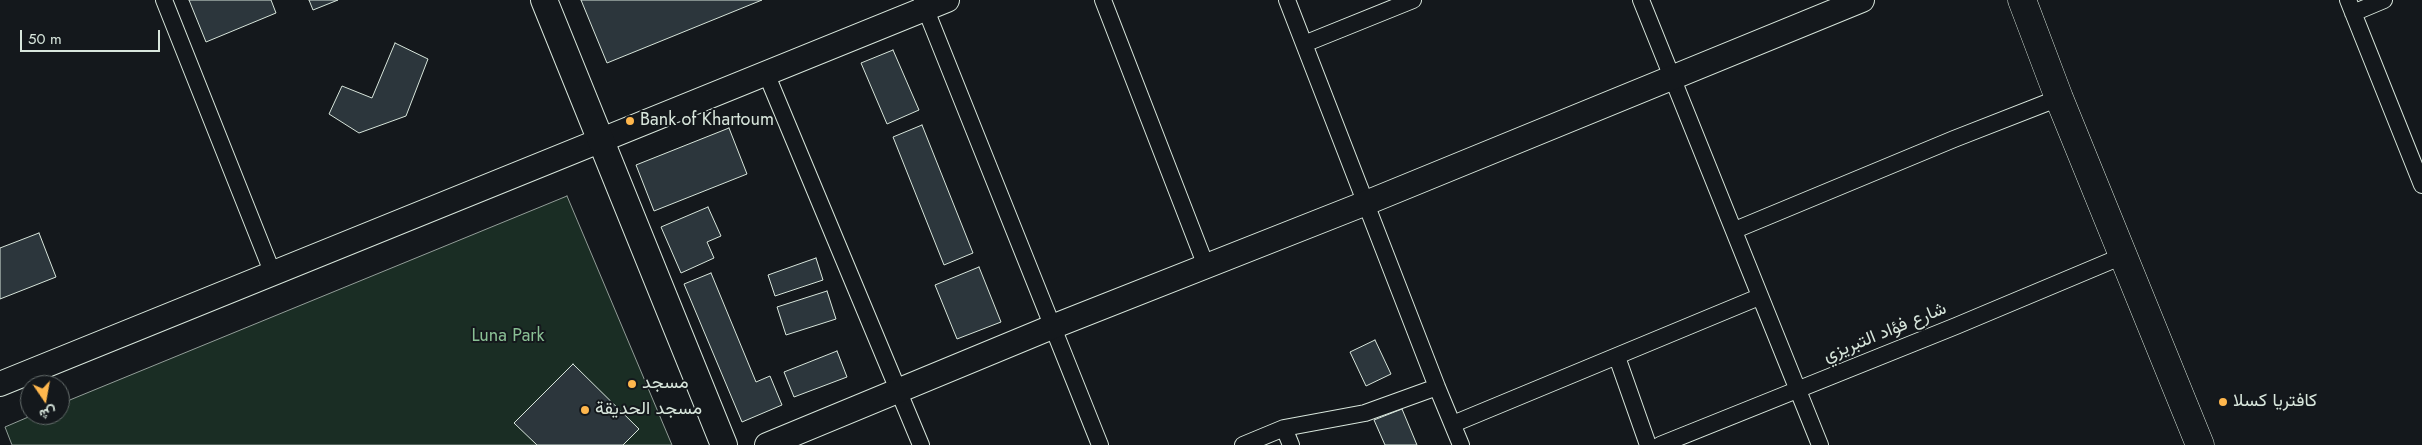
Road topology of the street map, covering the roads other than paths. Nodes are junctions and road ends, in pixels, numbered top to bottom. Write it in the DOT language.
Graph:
graph roads {
  1 [pos="164,0"];
  2 [pos="544,0"];
  3 [pos="947,0"];
  4 [pos="1102,0"];
  5 [pos="1286,0"];
  6 [pos="1413,0"];
  7 [pos="1641,0"];
  8 [pos="1862,0"];
  9 [pos="2022,0"];
  10 [pos="2384,0"];
  11 [pos="924,4"];
  12 [pos="2351,6"];
  13 [pos="1304,44"];
  14 [pos="766,73"];
  15 [pos="1672,78"];
  16 [pos="2058,98"];
  17 [pos="601,141"];
  18 [pos="2421,179"];
  19 [pos="1366,203"];
  20 [pos="1735,230"];
  21 [pos="2124,255"];
  22 [pos="1206,266"];
  23 [pos="273,274"];
  24 [pos="1760,297"];
  25 [pos="1052,327"];
  26 [pos="1617,357"];
  27 [pos="0,384"];
  28 [pos="1437,387"];
  29 [pos="899,390"];
  30 [pos="1798,390"];
  31 [pos="1453,424"];
  32 [pos="1284,428"];
  33 [pos="724,445"];
  34 [pos="767,445"];
  35 [pos="921,445"];
  36 [pos="1100,445"];
  37 [pos="1243,445"];
  38 [pos="1291,445"];
  39 [pos="1462,445"];
  40 [pos="1648,445"];
  41 [pos="1660,445"];
  42 [pos="1820,445"];
  43 [pos="2200,445"];
  1 -- 23 [label="street"];
  2 -- 17 [label="main road"];
  3 -- 11 [label="street"];
  4 -- 22 [label="street"];
  5 -- 13 [label="street"];
  6 -- 13 [label="street"];
  7 -- 15 [label="street"];
  8 -- 15 [label="street"];
  9 -- 16 [label="highway"];
  10 -- 12 [label="street"];
  11 -- 14 [label="street"];
  11 -- 25 [label="street"];
  12 -- 18 [label="street"];
  13 -- 19 [label="street"];
  14 -- 17 [label="street"];
  14 -- 29 [label="street"];
  15 -- 19 [label="street"];
  15 -- 20 [label="street"];
  16 -- 20 [label="street"];
  16 -- 21 [label="highway"];
  17 -- 23 [label="street"];
  17 -- 33 [label="main road"];
  19 -- 22 [label="street"];
  19 -- 28 [label="street"];
  20 -- 24 [label="street"];
  21 -- 30 [label="street, شارع فؤاد التبريزي"];
  21 -- 43 [label="highway"];
  22 -- 25 [label="street"];
  23 -- 27 [label="street"];
  24 -- 26 [label="street"];
  24 -- 30 [label="street"];
  25 -- 29 [label="street"];
  25 -- 36 [label="street"];
  26 -- 31 [label="street"];
  26 -- 40 [label="street"];
  28 -- 31 [label="street"];
  28 -- 32 [label="street"];
  29 -- 34 [label="street"];
  29 -- 35 [label="street"];
  30 -- 41 [label="street, شارع فؤاد التبريزي"];
  30 -- 42 [label="street"];
  31 -- 39 [label="street"];
  32 -- 37 [label="street"];
  32 -- 38 [label="street"];
}
